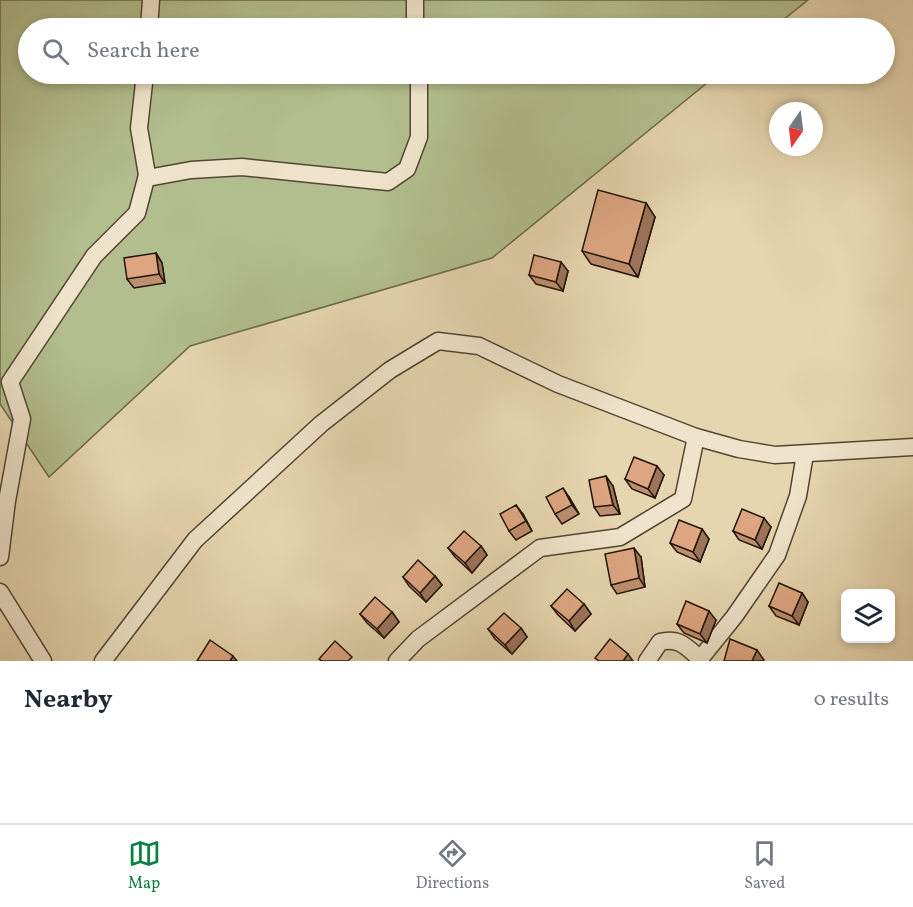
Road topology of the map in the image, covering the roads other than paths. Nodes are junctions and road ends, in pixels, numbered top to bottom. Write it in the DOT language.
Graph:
graph roads {
  1 [pos="152,0"];
  2 [pos="415,0"];
  3 [pos="150,18"];
  4 [pos="416,18"];
  5 [pos="144,84"];
  6 [pos="419,84"];
  7 [pos="147,175"];
  8 [pos="0,368"];
  9 [pos="10,382"];
  10 [pos="696,437"];
  11 [pos="913,447"];
  12 [pos="806,454"];
  13 [pos="0,483"];
  14 [pos="7,501"];
  15 [pos="0,557"];
  16 [pos="0,592"];
  17 [pos="106,660"];
  18 [pos="701,660"];
  19 [pos="43,661"];
  20 [pos="397,661"];
  21 [pos="647,661"];
  1 -- 3 [label="street"];
  2 -- 4 [label="street"];
  5 -- 7 [label="street"];
  6 -- 7 [label="street"];
  7 -- 9 [label="street"];
  8 -- 9 [label="street"];
  9 -- 14 [label="street"];
  10 -- 12 [label="street"];
  10 -- 17 [label="street"];
  10 -- 20 [label="street"];
  11 -- 12 [label="street"];
  12 -- 18 [label="street"];
  13 -- 14 [label="street"];
  14 -- 15 [label="street"];
  16 -- 19 [label="street"];
  18 -- 21 [label="street"];
}
